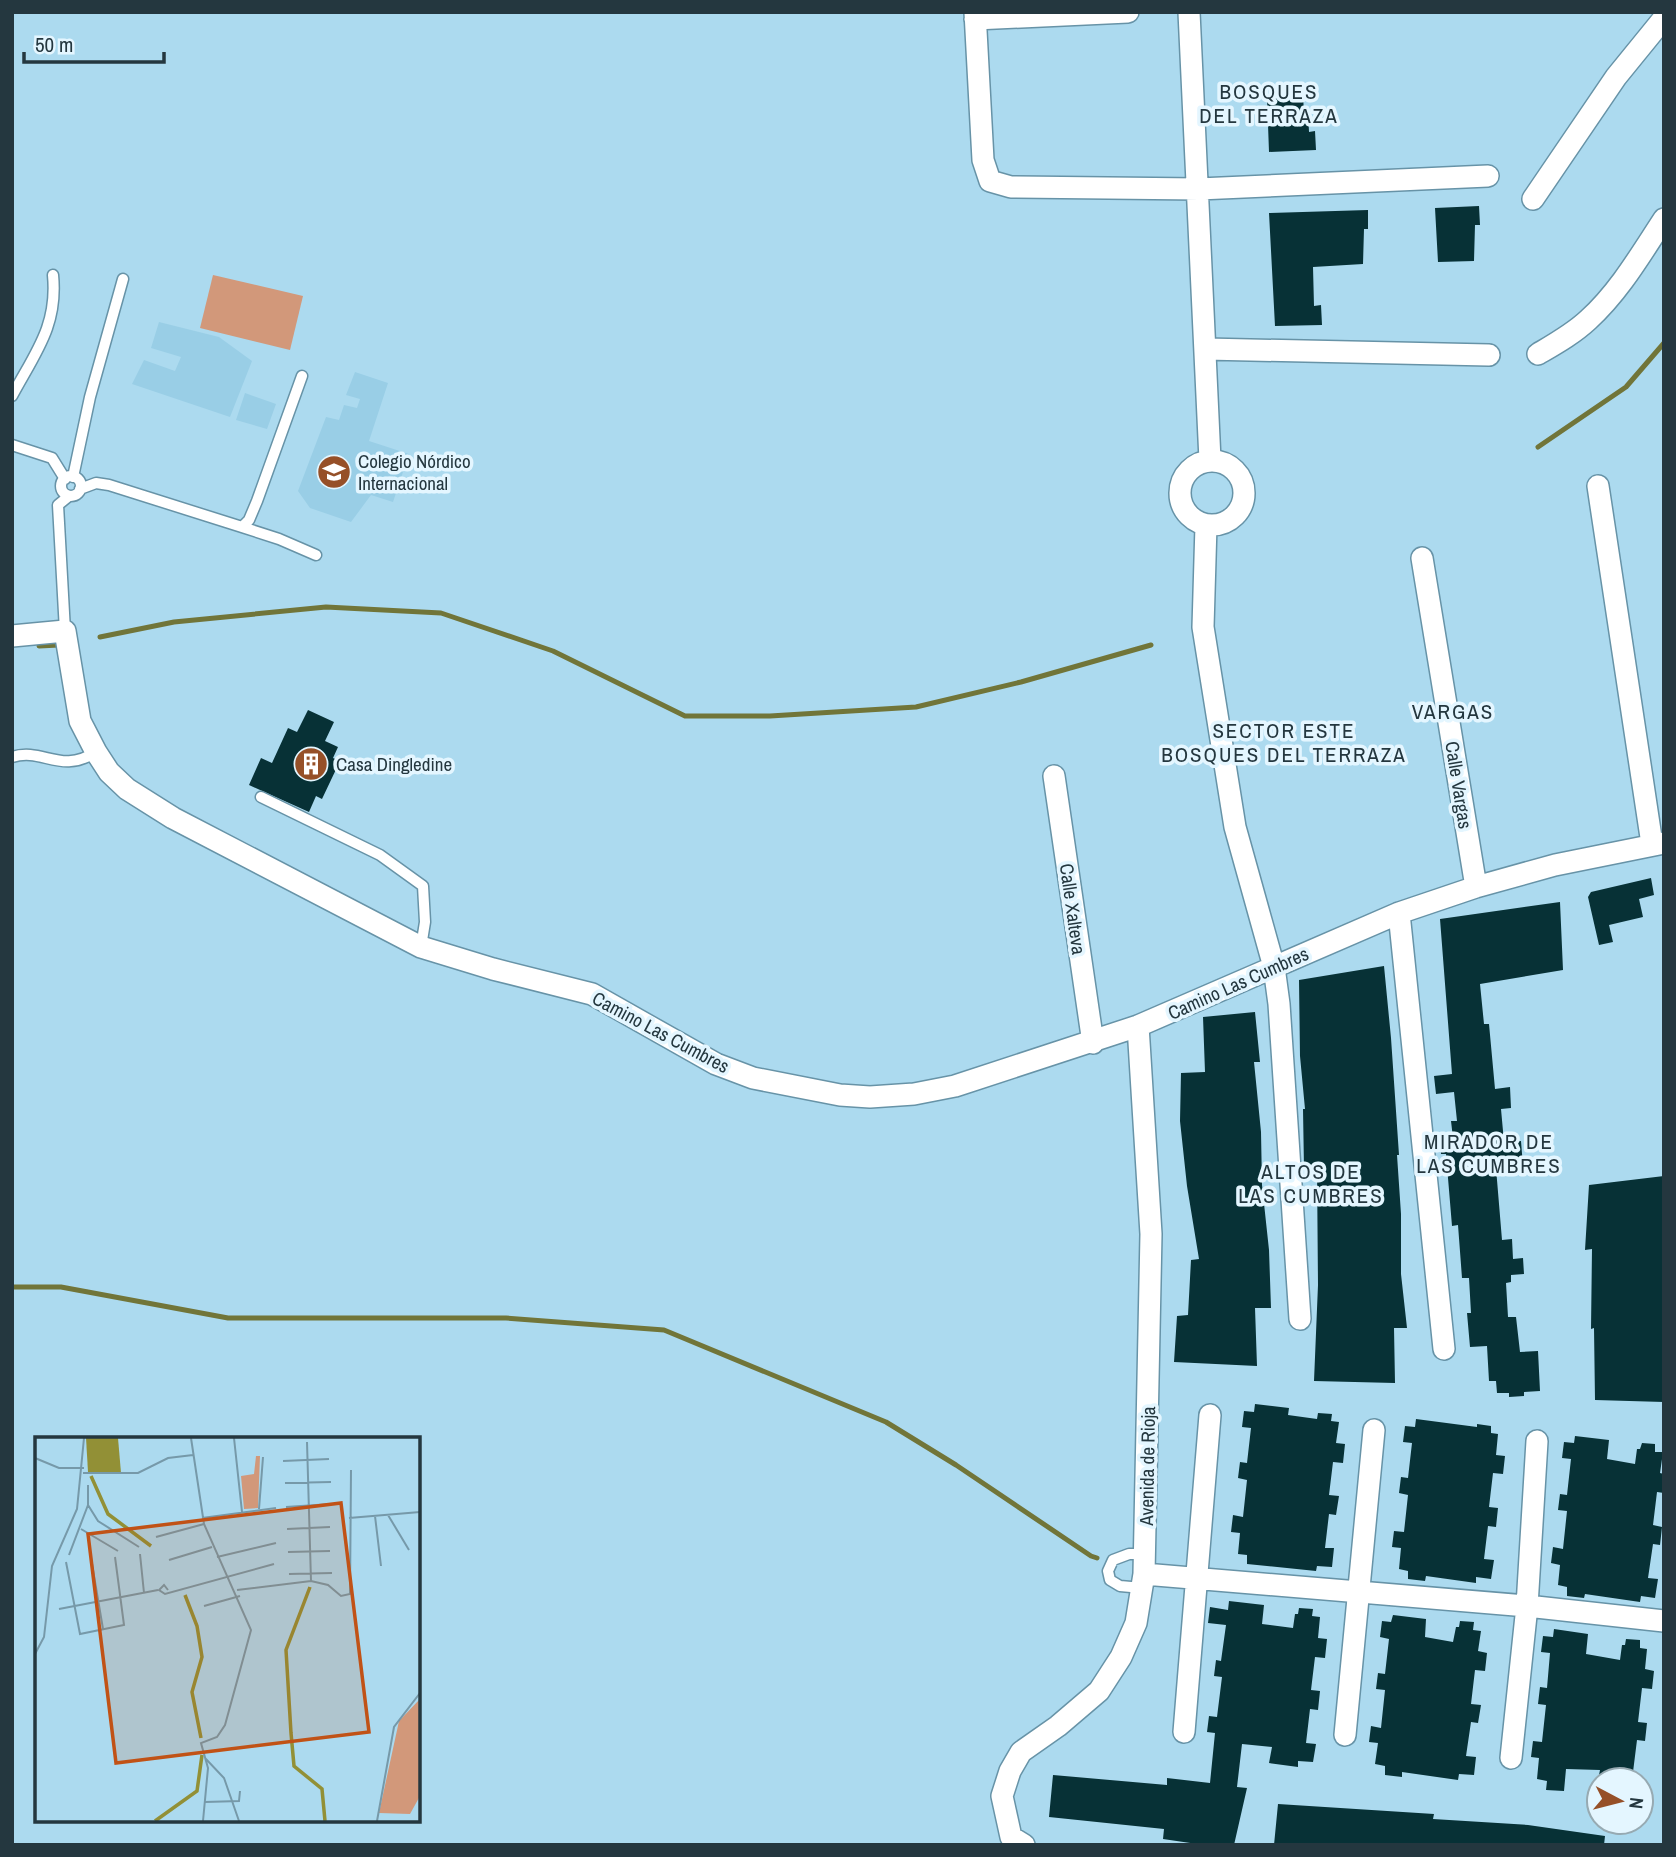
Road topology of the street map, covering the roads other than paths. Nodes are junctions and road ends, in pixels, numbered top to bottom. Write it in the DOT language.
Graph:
graph roads {
  1 [pos="1128,12"];
  2 [pos="1189,12"];
  3 [pos="975,16"];
  4 [pos="1664,18"];
  5 [pos="1488,176"];
  6 [pos="1199,189"];
  7 [pos="1533,199"];
  8 [pos="1664,219"];
  9 [pos="53,275"];
  10 [pos="123,279"];
  11 [pos="1206,349"];
  12 [pos="1538,354"];
  13 [pos="1489,355"];
  14 [pos="302,376"];
  15 [pos="12,396"];
  16 [pos="12,444"];
  17 [pos="1210,460"];
  18 [pos="69,478"];
  19 [pos="1598,486"];
  20 [pos="80,489"];
  21 [pos="69,496"];
  22 [pos="1206,525"];
  23 [pos="242,527"];
  24 [pos="316,555"];
  25 [pos="1422,558"];
  26 [pos="65,631"];
  27 [pos="12,636"];
  28 [pos="96,752"];
  29 [pos="12,757"];
  30 [pos="1054,776"];
  31 [pos="261,797"];
  32 [pos="1658,843"];
  33 [pos="1476,887"];
  34 [pos="1399,913"];
  35 [pos="421,947"];
  36 [pos="1274,967"];
  37 [pos="1138,1026"];
  38 [pos="1093,1043"];
  39 [pos="1300,1319"];
  40 [pos="1444,1349"];
  41 [pos="1210,1415"];
  42 [pos="1374,1430"];
  43 [pos="1537,1441"];
  44 [pos="1144,1572"];
  45 [pos="1196,1578"];
  46 [pos="1357,1591"];
  47 [pos="1527,1606"];
  48 [pos="1664,1621"];
  49 [pos="1184,1732"];
  50 [pos="1345,1735"];
  51 [pos="1511,1758"];
  52 [pos="1024,1845"];
  1 -- 3 [label="street"];
  2 -- 6 [label="street"];
  3 -- 6 [label="street"];
  4 -- 7 [label="street"];
  5 -- 6 [label="street"];
  6 -- 11 [label="street"];
  8 -- 12 [label="street"];
  9 -- 15 [label="lane"];
  10 -- 18 [label="lane"];
  11 -- 13 [label="street"];
  11 -- 17 [label="street"];
  14 -- 23 [label="lane"];
  16 -- 18 [label="lane"];
  17 -- 22 [label="street"];
  17 -- 22 [label="street"];
  18 -- 20 [label="lane"];
  18 -- 21 [label="lane"];
  19 -- 32 [label="street"];
  20 -- 21 [label="lane"];
  20 -- 23 [label="lane"];
  21 -- 26 [label="lane"];
  22 -- 36 [label="street"];
  23 -- 24 [label="lane"];
  25 -- 33 [label="street, Calle Vargas"];
  26 -- 27 [label="street"];
  26 -- 28 [label="street, Camino Las Cumbres"];
  28 -- 29 [label="lane"];
  28 -- 35 [label="street, Camino Las Cumbres"];
  30 -- 38 [label="street, Calle Xalteva"];
  31 -- 35 [label="lane"];
  32 -- 33 [label="street, Camino Las Cumbres"];
  33 -- 34 [label="street, Camino Las Cumbres"];
  34 -- 36 [label="street, Camino Las Cumbres"];
  34 -- 40 [label="street"];
  35 -- 38 [label="street, Camino Las Cumbres"];
  36 -- 37 [label="street, Camino Las Cumbres"];
  36 -- 39 [label="street"];
  37 -- 38 [label="street, Camino Las Cumbres"];
  37 -- 44 [label="street, Avenida de Rioja"];
  41 -- 45 [label="street"];
  42 -- 46 [label="street"];
  43 -- 47 [label="street"];
  44 -- 45 [label="street"];
  44 -- 52 [label="street, Avenida de Rioja"];
  45 -- 46 [label="street"];
  45 -- 49 [label="street"];
  46 -- 47 [label="street"];
  46 -- 50 [label="street"];
  47 -- 48 [label="street"];
  47 -- 51 [label="street"];
}
